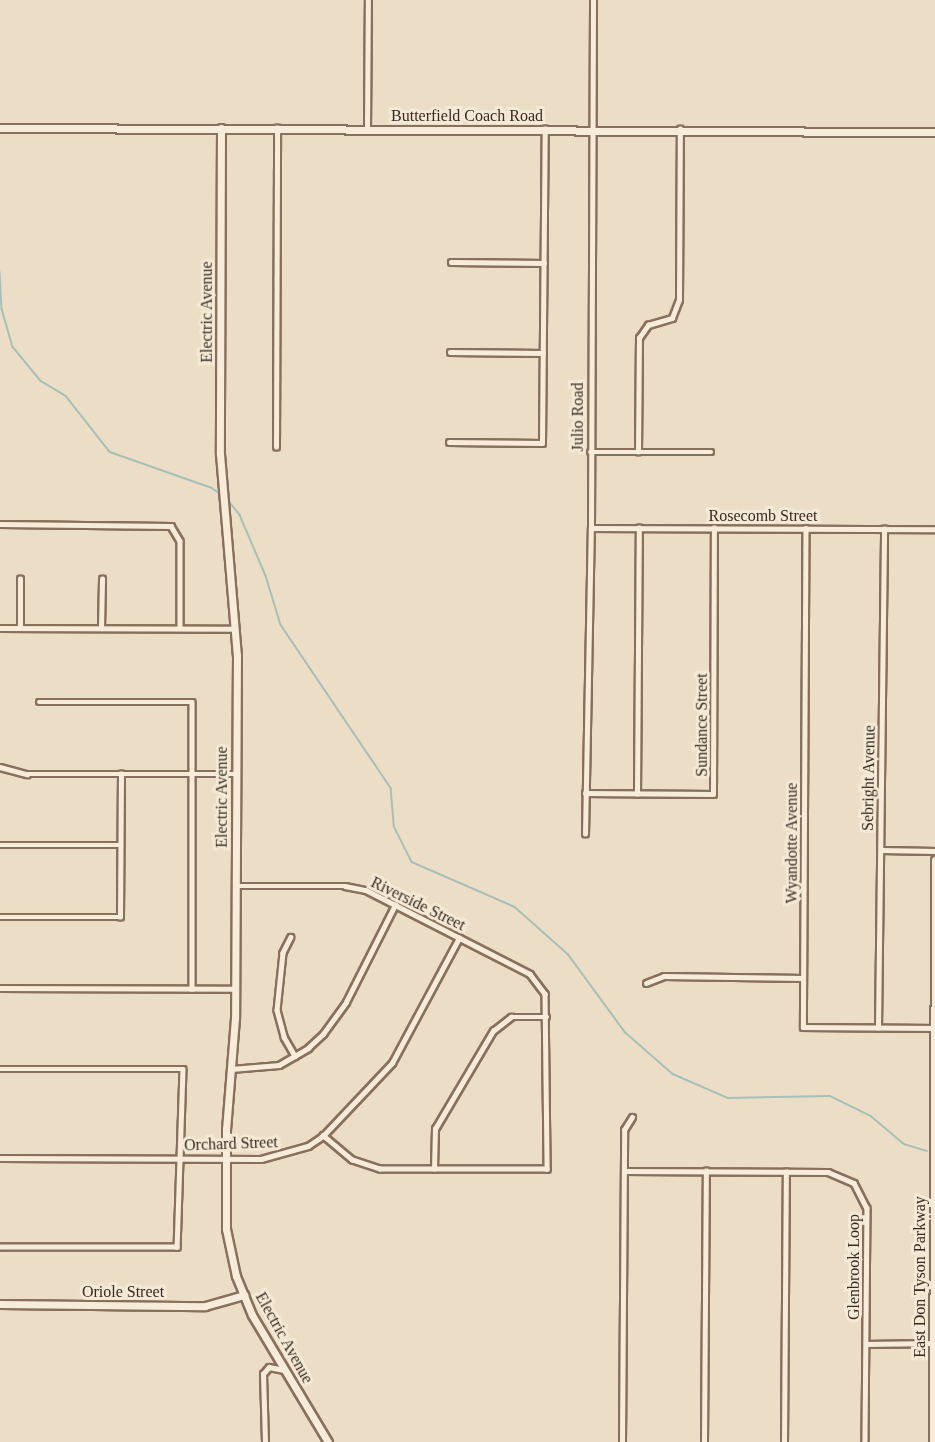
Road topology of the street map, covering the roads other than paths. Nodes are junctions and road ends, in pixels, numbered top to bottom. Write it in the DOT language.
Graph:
graph roads {
  1 [pos="368,0"];
  2 [pos="593,0"];
  3 [pos="0,128"];
  4 [pos="221,128"];
  5 [pos="277,128"];
  6 [pos="367,129"];
  7 [pos="546,129"];
  8 [pos="592,129"];
  9 [pos="680,129"];
  10 [pos="935,132"];
  11 [pos="451,262"];
  12 [pos="544,263"];
  13 [pos="450,352"];
  14 [pos="543,353"];
  15 [pos="449,442"];
  16 [pos="276,447"];
  17 [pos="590,452"];
  18 [pos="639,452"];
  19 [pos="711,452"];
  20 [pos="0,524"];
  21 [pos="591,528"];
  22 [pos="639,528"];
  23 [pos="714,528"];
  24 [pos="806,528"];
  25 [pos="884,528"];
  26 [pos="935,529"];
  27 [pos="20,579"];
  28 [pos="102,579"];
  29 [pos="0,628"];
  30 [pos="20,628"];
  31 [pos="101,628"];
  32 [pos="180,628"];
  33 [pos="235,629"];
  34 [pos="39,702"];
  35 [pos="0,767"];
  36 [pos="121,774"];
  37 [pos="192,774"];
  38 [pos="236,774"];
  39 [pos="585,793"];
  40 [pos="637,794"];
  41 [pos="585,834"];
  42 [pos="0,845"];
  43 [pos="121,845"];
  44 [pos="881,850"];
  45 [pos="935,851"];
  46 [pos="935,860"];
  47 [pos="236,886"];
  48 [pos="395,905"];
  49 [pos="0,917"];
  50 [pos="291,937"];
  51 [pos="459,938"];
  52 [pos="803,978"];
  53 [pos="646,983"];
  54 [pos="0,988"];
  55 [pos="192,989"];
  56 [pos="235,989"];
  57 [pos="548,1017"];
  58 [pos="878,1028"];
  59 [pos="934,1028"];
  60 [pos="295,1056"];
  61 [pos="0,1069"];
  62 [pos="231,1069"];
  63 [pos="632,1117"];
  64 [pos="323,1136"];
  65 [pos="0,1158"];
  66 [pos="178,1158"];
  67 [pos="225,1158"];
  68 [pos="434,1169"];
  69 [pos="624,1171"];
  70 [pos="706,1172"];
  71 [pos="786,1172"];
  72 [pos="0,1246"];
  73 [pos="243,1295"];
  74 [pos="0,1304"];
  75 [pos="934,1343"];
  76 [pos="866,1344"];
  77 [pos="285,1371"];
  78 [pos="265,1442"];
  79 [pos="328,1442"];
  80 [pos="622,1442"];
  81 [pos="704,1442"];
  82 [pos="784,1442"];
  83 [pos="865,1442"];
  84 [pos="933,1442"];
  1 -- 6 [label="street"];
  2 -- 8 [label="street, Julio Road"];
  3 -- 4 [label="street, Butterfield Coach Road"];
  4 -- 5 [label="street, Butterfield Coach Road"];
  4 -- 33 [label="street, Electric Avenue"];
  5 -- 6 [label="street, Butterfield Coach Road"];
  5 -- 16 [label="street"];
  6 -- 7 [label="street, Butterfield Coach Road"];
  7 -- 8 [label="street, Butterfield Coach Road"];
  7 -- 12 [label="street"];
  8 -- 9 [label="street, Butterfield Coach Road"];
  8 -- 17 [label="street, Julio Road"];
  9 -- 10 [label="street, Butterfield Coach Road"];
  9 -- 18 [label="street"];
  11 -- 12 [label="street"];
  12 -- 14 [label="street"];
  13 -- 14 [label="street"];
  14 -- 15 [label="street"];
  17 -- 18 [label="street"];
  17 -- 21 [label="street, Julio Road"];
  18 -- 19 [label="street"];
  20 -- 32 [label="street"];
  21 -- 22 [label="street, Rosecomb Street"];
  21 -- 39 [label="street, Julio Road"];
  22 -- 23 [label="street, Rosecomb Street"];
  22 -- 40 [label="street"];
  23 -- 24 [label="street, Rosecomb Street"];
  23 -- 40 [label="street, Sundance Street"];
  24 -- 25 [label="street, Rosecomb Street"];
  24 -- 52 [label="street, Wyandotte Avenue"];
  25 -- 26 [label="street, Rosecomb Street"];
  25 -- 44 [label="street, Sebright Avenue"];
  27 -- 30 [label="street"];
  28 -- 31 [label="street"];
  29 -- 30 [label="street"];
  30 -- 31 [label="street"];
  31 -- 32 [label="street"];
  32 -- 33 [label="street"];
  33 -- 38 [label="street, Electric Avenue"];
  34 -- 37 [label="street"];
  35 -- 36 [label="street"];
  36 -- 37 [label="street"];
  36 -- 43 [label="street"];
  37 -- 38 [label="street"];
  37 -- 55 [label="street"];
  38 -- 47 [label="street, Electric Avenue"];
  39 -- 40 [label="street, Sundance Street"];
  39 -- 41 [label="street, Julio Road"];
  42 -- 43 [label="street"];
  43 -- 49 [label="street"];
  44 -- 45 [label="street"];
  44 -- 58 [label="street, Sebright Avenue"];
  46 -- 59 [label="street, East Don Tyson Parkway"];
  47 -- 48 [label="street, Riverside Street"];
  47 -- 56 [label="street, Electric Avenue"];
  48 -- 51 [label="street, Riverside Street"];
  48 -- 60 [label="street"];
  50 -- 60 [label="street"];
  51 -- 57 [label="street, Riverside Street"];
  51 -- 64 [label="street, Orchard Street"];
  52 -- 53 [label="street"];
  52 -- 58 [label="street, Wyandotte Avenue"];
  54 -- 55 [label="street"];
  55 -- 56 [label="street"];
  56 -- 62 [label="street, Electric Avenue"];
  57 -- 68 [label="street"];
  57 -- 68 [label="street"];
  58 -- 59 [label="street, Wyandotte Avenue"];
  59 -- 75 [label="street, East Don Tyson Parkway"];
  60 -- 62 [label="street"];
  61 -- 66 [label="street"];
  62 -- 67 [label="street, Electric Avenue"];
  63 -- 69 [label="street"];
  64 -- 67 [label="street, Orchard Street"];
  64 -- 68 [label="street"];
  65 -- 66 [label="street, Orchard Street"];
  66 -- 67 [label="street, Orchard Street"];
  66 -- 72 [label="street"];
  67 -- 73 [label="street, Electric Avenue"];
  69 -- 70 [label="street, Glenbrook Loop"];
  69 -- 80 [label="street"];
  70 -- 71 [label="street, Glenbrook Loop"];
  70 -- 81 [label="street"];
  71 -- 76 [label="street, Glenbrook Loop"];
  71 -- 82 [label="street"];
  73 -- 74 [label="street, Oriole Street"];
  73 -- 77 [label="street, Electric Avenue"];
  75 -- 76 [label="street"];
  75 -- 84 [label="street, East Don Tyson Parkway"];
  76 -- 83 [label="street, Glenbrook Loop"];
  77 -- 78 [label="street"];
  77 -- 79 [label="street, Electric Avenue"];
}
